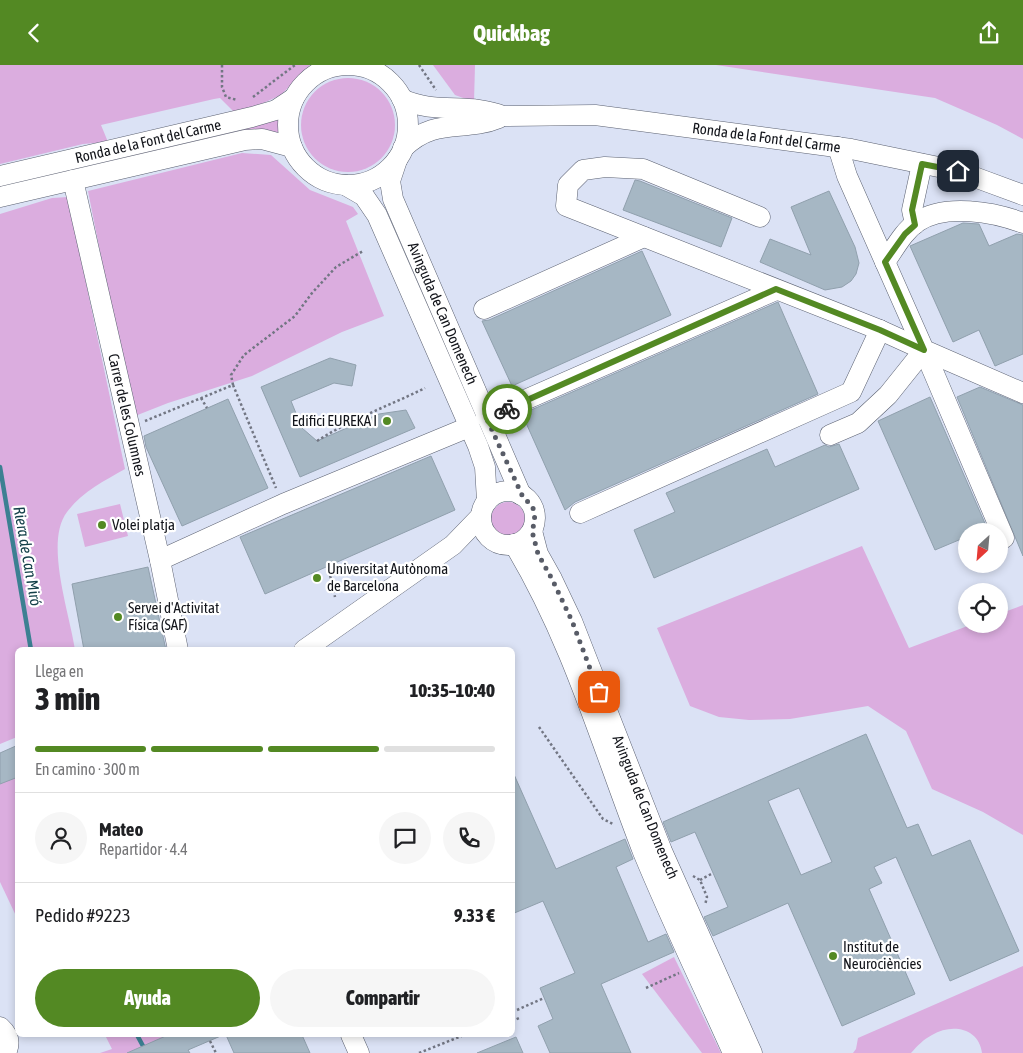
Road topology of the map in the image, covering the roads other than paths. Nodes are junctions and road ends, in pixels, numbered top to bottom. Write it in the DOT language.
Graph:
graph roads {
  1 [pos="342,65"];
  2 [pos="388,65"];
  3 [pos="399,94"];
  4 [pos="294,98"];
  5 [pos="503,115"];
  6 [pos="292,147"];
  7 [pos="838,147"];
  8 [pos="400,153"];
  9 [pos="922,164"];
  10 [pos="0,176"];
  11 [pos="73,180"];
  12 [pos="345,185"];
  13 [pos="1023,195"];
  14 [pos="0,197"];
  15 [pos="760,217"];
  16 [pos="1023,223"];
  17 [pos="915,225"];
  18 [pos="644,237"];
  19 [pos="885,262"];
  20 [pos="776,289"];
  21 [pos="484,309"];
  22 [pos="880,330"];
  23 [pos="924,350"];
  24 [pos="1023,393"];
  25 [pos="486,417"];
  26 [pos="469,427"];
  27 [pos="830,435"];
  28 [pos="522,495"];
  29 [pos="484,509"];
  30 [pos="580,513"];
  31 [pos="998,523"];
  32 [pos="532,531"];
  33 [pos="490,538"];
  34 [pos="514,544"];
  35 [pos="453,545"];
  36 [pos="160,560"];
  37 [pos="177,647"];
  38 [pos="308,647"];
  39 [pos="0,1027"];
  40 [pos="352,1037"];
  41 [pos="6,1053"];
  42 [pos="359,1053"];
  43 [pos="733,1053"];
  44 [pos="752,1053"];
  1 -- 3 [label="street"];
  1 -- 4 [label="street"];
  2 -- 3 [label="street"];
  3 -- 5 [label="street, Ronda de la Font del Carme"];
  3 -- 8 [label="street"];
  4 -- 6 [label="street"];
  4 -- 10 [label="street, Ronda de la Font del Carme"];
  5 -- 7 [label="street, Ronda de la Font del Carme"];
  5 -- 8 [label="street, Ronda de la Font del Carme"];
  6 -- 11 [label="street, Ronda de la Font del Carme"];
  6 -- 12 [label="street"];
  7 -- 9 [label="street, Ronda de la Font del Carme"];
  7 -- 19 [label="street"];
  8 -- 12 [label="street"];
  8 -- 25 [label="street, Avinguda de Can Domenech"];
  9 -- 13 [label="street, Ronda de la Font del Carme"];
  9 -- 17 [label="street"];
  11 -- 14 [label="street, Ronda de la Font del Carme"];
  11 -- 36 [label="street, Carrer de les Columnes"];
  12 -- 26 [label="street, Avinguda de Can Domenech"];
  15 -- 18 [label="street"];
  16 -- 17 [label="street"];
  17 -- 19 [label="street"];
  18 -- 20 [label="street"];
  18 -- 21 [label="street"];
  19 -- 23 [label="street"];
  20 -- 22 [label="street"];
  20 -- 25 [label="street"];
  22 -- 23 [label="street"];
  22 -- 30 [label="street"];
  23 -- 24 [label="street"];
  23 -- 27 [label="street"];
  23 -- 31 [label="street"];
  25 -- 28 [label="street, Avinguda de Can Domenech"];
  26 -- 29 [label="street, Avinguda de Can Domenech"];
  26 -- 36 [label="street"];
  28 -- 29 [label="street"];
  28 -- 32 [label="street"];
  29 -- 33 [label="street"];
  29 -- 35 [label="street"];
  32 -- 34 [label="street"];
  32 -- 44 [label="street, Avinguda de Can Domenech"];
  33 -- 34 [label="street"];
  33 -- 35 [label="street"];
  34 -- 43 [label="street, Avinguda de Can Domenech"];
  35 -- 38 [label="street"];
  36 -- 37 [label="street, Carrer de les Columnes"];
  39 -- 41 [label="street"];
  40 -- 42 [label="street"];
}
